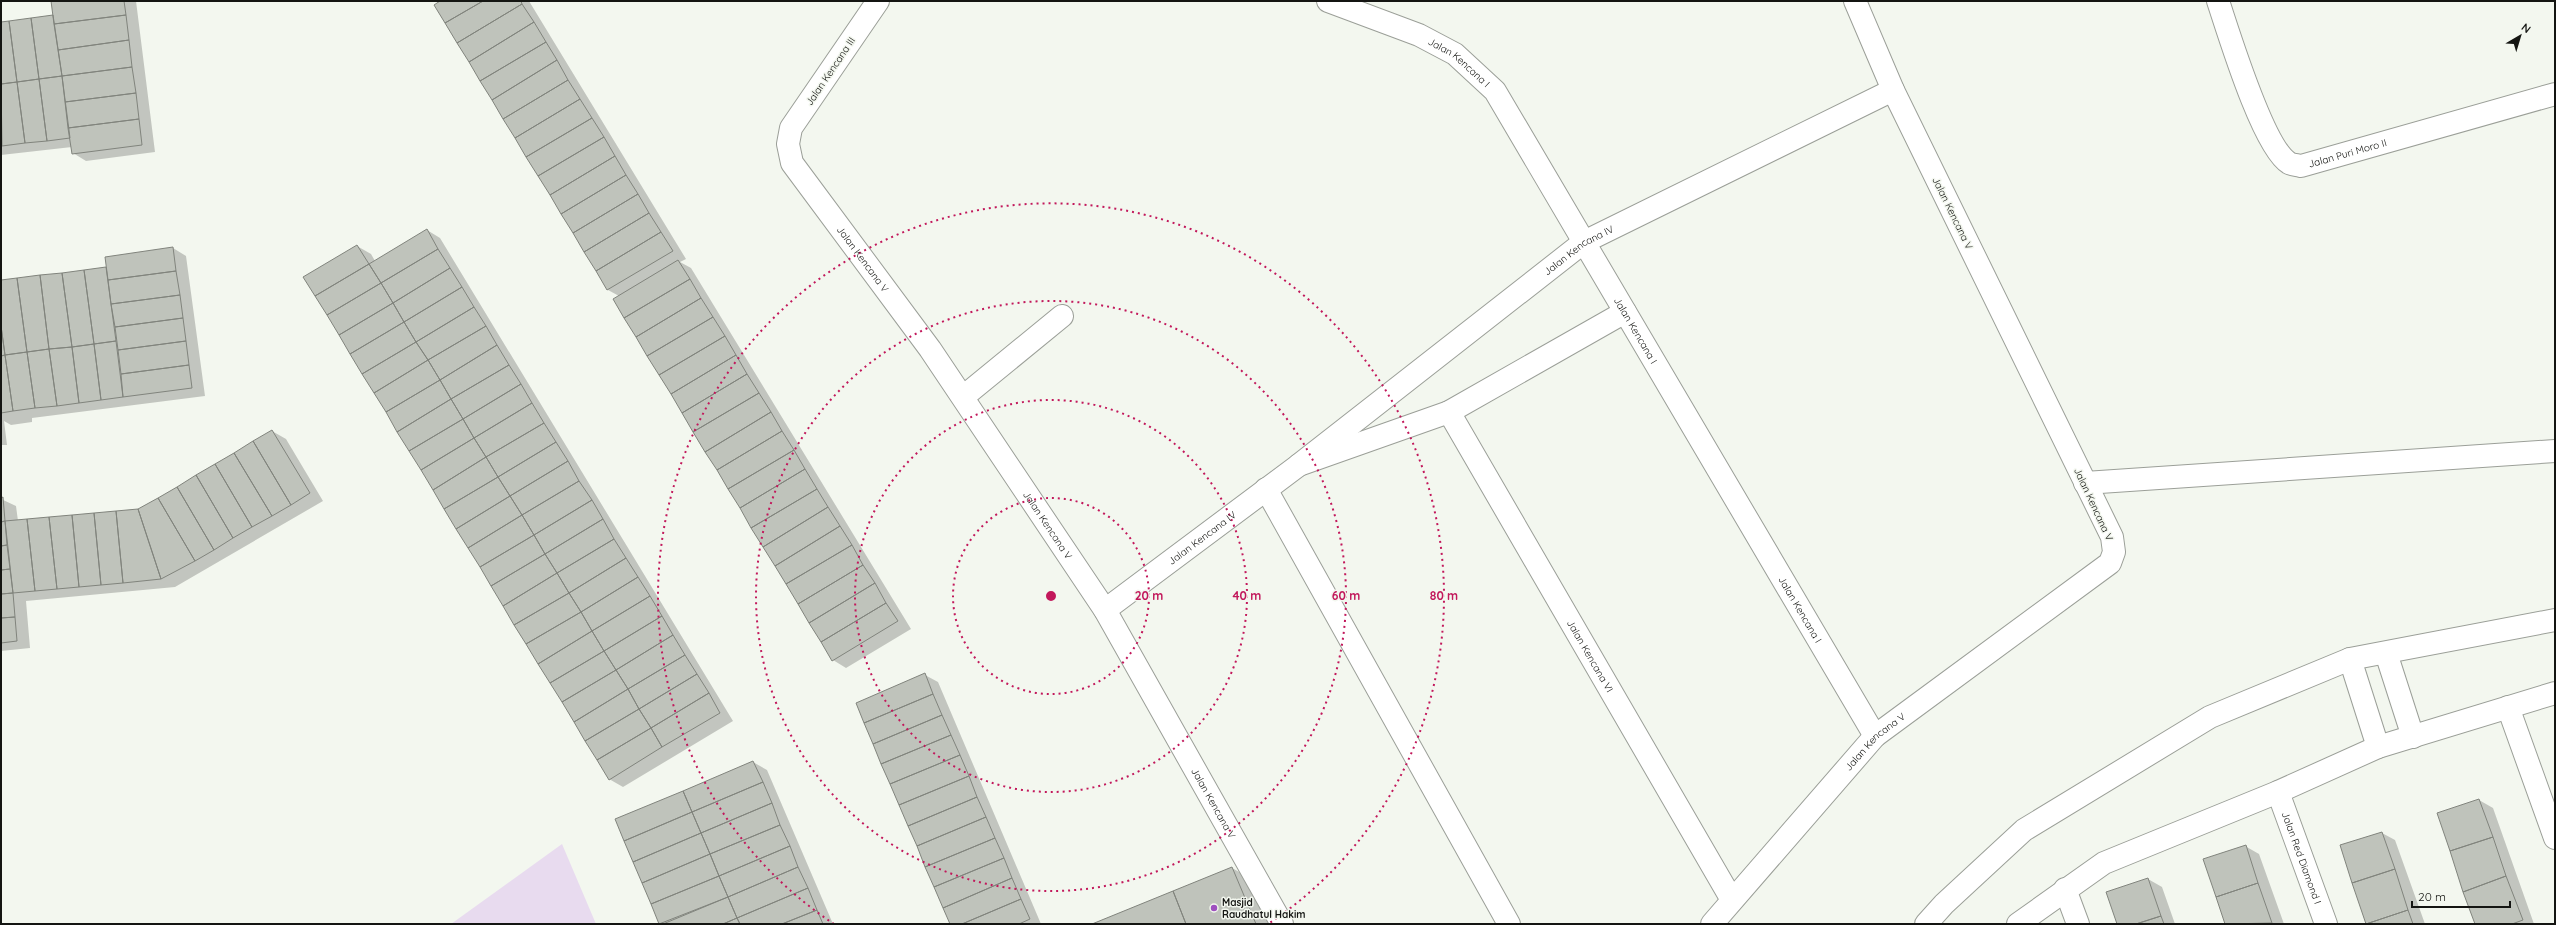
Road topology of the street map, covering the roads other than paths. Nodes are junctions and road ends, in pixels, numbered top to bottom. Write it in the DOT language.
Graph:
graph roads {
  1 [pos="878,1"];
  2 [pos="1328,1"];
  3 [pos="1854,1"];
  4 [pos="2218,1"];
  5 [pos="1893,90"];
  6 [pos="2555,94"];
  7 [pos="788,144"];
  8 [pos="1584,242"];
  9 [pos="1625,312"];
  10 [pos="1062,316"];
  11 [pos="963,397"];
  12 [pos="1449,412"];
  13 [pos="2555,451"];
  14 [pos="1299,465"];
  15 [pos="2085,483"];
  16 [pos="1266,489"];
  17 [pos="1105,610"];
  18 [pos="2555,620"];
  19 [pos="2386,653"];
  20 [pos="2350,659"];
  21 [pos="2555,693"];
  22 [pos="2508,707"];
  23 [pos="1875,736"];
  24 [pos="2413,736"];
  25 [pos="2378,747"];
  26 [pos="2278,792"];
  27 [pos="2555,838"];
  28 [pos="2065,889"];
  29 [pos="1732,900"];
  30 [pos="1282,924"];
  31 [pos="1509,924"];
  32 [pos="1712,924"];
  33 [pos="1926,924"];
  34 [pos="2018,924"];
  35 [pos="2078,924"];
  36 [pos="2326,924"];
  1 -- 7 [label="street, Jalan Kencana III"];
  2 -- 8 [label="street, Jalan Kencana I"];
  3 -- 5 [label="street, Jalan Kencana V"];
  4 -- 6 [label="street, Jalan Puri Moro II"];
  5 -- 8 [label="street, Jalan Kencana IV"];
  5 -- 15 [label="street, Jalan Kencana V"];
  7 -- 11 [label="street, Jalan Kencana V"];
  8 -- 9 [label="street, Jalan Kencana I"];
  8 -- 14 [label="street, Jalan Kencana IV"];
  9 -- 12 [label="street, Jalan Kencana IV"];
  9 -- 23 [label="street, Jalan Kencana I"];
  10 -- 11 [label="street"];
  11 -- 17 [label="street, Jalan Kencana V"];
  12 -- 14 [label="street, Jalan Kencana IV"];
  12 -- 29 [label="street, Jalan Kencana VI"];
  13 -- 15 [label="street"];
  14 -- 16 [label="street, Jalan Kencana IV"];
  15 -- 23 [label="street, Jalan Kencana V"];
  16 -- 17 [label="street, Jalan Kencana IV"];
  16 -- 31 [label="street"];
  17 -- 30 [label="street, Jalan Kencana V"];
  18 -- 19 [label="street"];
  19 -- 20 [label="street"];
  19 -- 24 [label="street"];
  20 -- 25 [label="street"];
  20 -- 33 [label="street"];
  21 -- 22 [label="street"];
  22 -- 24 [label="street"];
  22 -- 27 [label="street"];
  23 -- 29 [label="street, Jalan Kencana V"];
  24 -- 25 [label="street"];
  25 -- 26 [label="street"];
  26 -- 28 [label="street"];
  26 -- 36 [label="street, Jalan Red Diamond I"];
  28 -- 34 [label="street"];
  28 -- 35 [label="street"];
  29 -- 32 [label="street, Jalan Kencana V"];
}
